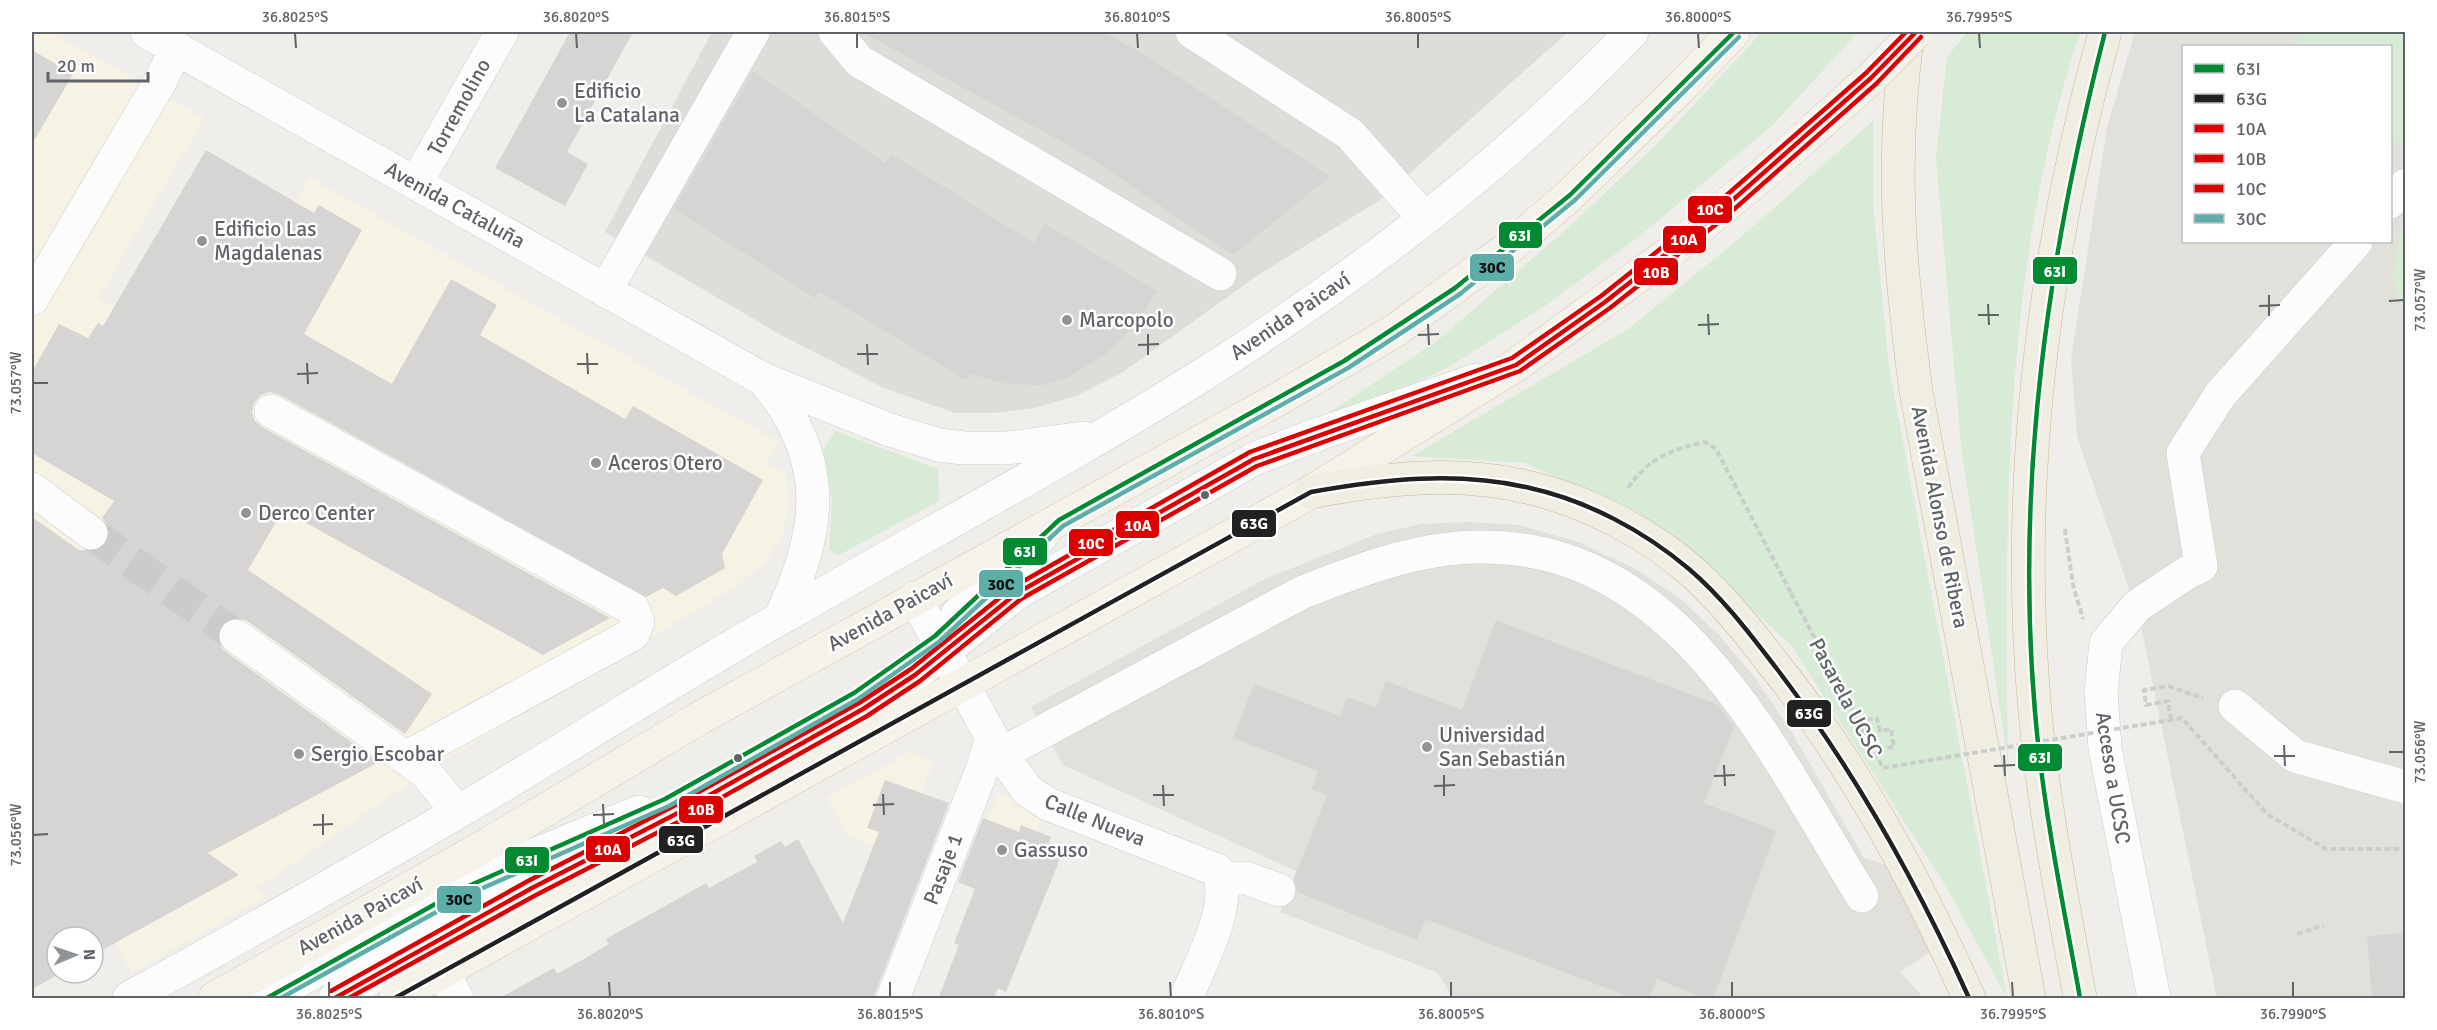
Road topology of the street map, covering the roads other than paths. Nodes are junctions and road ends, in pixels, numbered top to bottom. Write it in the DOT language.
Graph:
graph roads {
  1 [pos="147,32"];
  2 [pos="502,32"];
  3 [pos="753,32"];
  4 [pos="835,32"];
  5 [pos="1192,32"];
  6 [pos="1632,32"];
  7 [pos="1734,32"];
  8 [pos="1908,32"];
  9 [pos="1916,32"];
  10 [pos="2105,32"];
  11 [pos="176,48"];
  12 [pos="416,183"];
  13 [pos="2406,185"];
  14 [pos="2392,201"];
  15 [pos="1425,219"];
  16 [pos="2355,243"];
  17 [pos="1220,274"];
  18 [pos="605,291"];
  19 [pos="32,299"];
  20 [pos="1516,365"];
  21 [pos="763,379"];
  22 [pos="271,411"];
  23 [pos="1106,432"];
  24 [pos="32,489"];
  25 [pos="1311,492"];
  26 [pos="1059,520"];
  27 [pos="91,533"];
  28 [pos="915,598"];
  29 [pos="780,618"];
  30 [pos="236,636"];
  31 [pos="939,643"];
  32 [pos="961,685"];
  33 [pos="2223,704"];
  34 [pos="996,746"];
  35 [pos="406,757"];
  36 [pos="2406,787"];
  37 [pos="458,812"];
  38 [pos="1212,871"];
  39 [pos="1279,890"];
  40 [pos="1862,896"];
  41 [pos="450,985"];
  42 [pos="129,999"];
  43 [pos="215,999"];
  44 [pos="267,999"];
  45 [pos="335,999"];
  46 [pos="395,999"];
  47 [pos="892,999"];
  48 [pos="1186,999"];
  49 [pos="1969,999"];
  50 [pos="2029,999"];
  51 [pos="2080,999"];
  52 [pos="2154,999"];
  1 -- 11 [label="street, Avenida Cataluña"];
  2 -- 12 [label="street, Torremolino"];
  3 -- 18 [label="street"];
  4 -- 17 [label="street"];
  5 -- 15 [label="street"];
  6 -- 15 [label="street, Avenida Paicaví"];
  7 -- 26 [label="main road, Avenida Paicaví"];
  8 -- 50 [label="highway, Avenida Alonso de Ribera"];
  9 -- 20 [label="main road, bridge"];
  10 -- 51 [label="highway"];
  11 -- 12 [label="street, Avenida Cataluña"];
  11 -- 19 [label="street"];
  12 -- 18 [label="street, Avenida Cataluña"];
  13 -- 14 [label="street"];
  15 -- 23 [label="street, Avenida Paicaví"];
  16 -- 52 [label="street, Acceso a UCSC"];
  18 -- 21 [label="street, Avenida Cataluña"];
  20 -- 25 [label="main road"];
  20 -- 31 [label="street"];
  21 -- 23 [label="street, Avenida Cataluña"];
  21 -- 29 [label="street, Avenida Cataluña"];
  22 -- 35 [label="street"];
  23 -- 29 [label="street, Avenida Paicaví"];
  24 -- 27 [label="street"];
  25 -- 32 [label="main road"];
  25 -- 49 [label="highway"];
  26 -- 28 [label="main road, Avenida Paicaví"];
  26 -- 31 [label="street"];
  28 -- 31 [label="street, Calle Nueva"];
  28 -- 43 [label="main road, Avenida Paicaví"];
  29 -- 37 [label="street, Avenida Paicaví"];
  30 -- 35 [label="street"];
  31 -- 32 [label="street, Calle Nueva"];
  31 -- 44 [label="street"];
  31 -- 45 [label="street"];
  32 -- 34 [label="street, Calle Nueva"];
  32 -- 41 [label="main road"];
  33 -- 36 [label="street"];
  34 -- 38 [label="street, Calle Nueva"];
  34 -- 40 [label="street"];
  34 -- 47 [label="street, Pasaje 1"];
  35 -- 37 [label="street"];
  37 -- 42 [label="street, Avenida Paicaví"];
  38 -- 39 [label="street, Calle Nueva"];
  38 -- 48 [label="street"];
  41 -- 46 [label="main road"];
}
